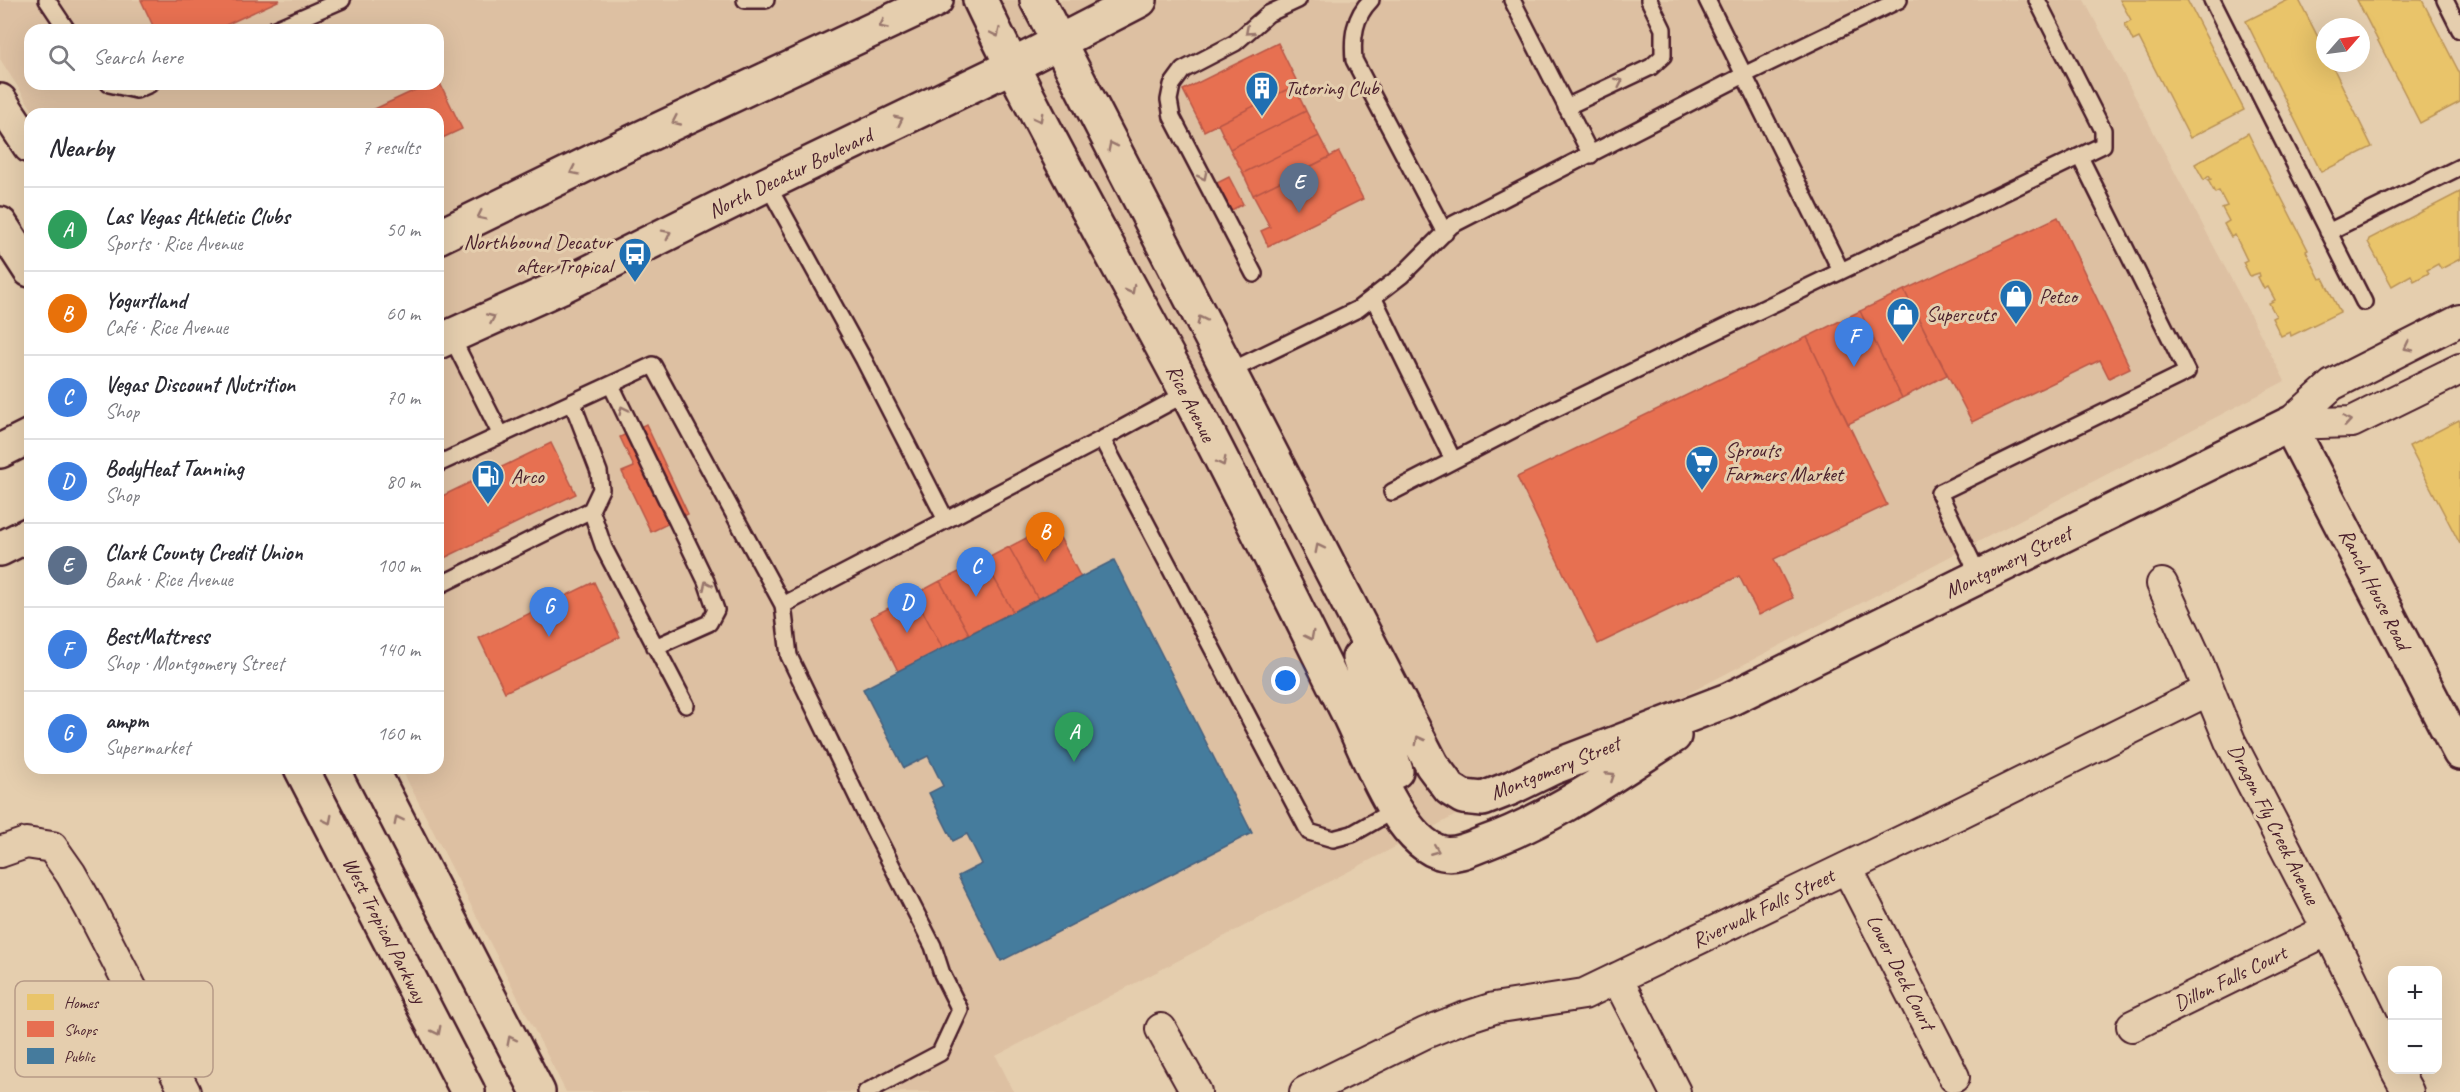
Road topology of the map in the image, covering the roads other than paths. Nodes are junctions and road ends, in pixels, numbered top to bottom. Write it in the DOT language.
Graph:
graph roads {
  1 [pos="47,0"];
  2 [pos="342,0"];
  3 [pos="745,0"];
  4 [pos="766,0"];
  5 [pos="936,0"];
  6 [pos="980,0"];
  7 [pos="1037,0"];
  8 [pos="1140,0"];
  9 [pos="1298,0"];
  10 [pos="1371,0"];
  11 [pos="1512,0"];
  12 [pos="1649,0"];
  13 [pos="1707,0"];
  14 [pos="1899,0"];
  15 [pos="2037,0"];
  16 [pos="2212,0"];
  17 [pos="2445,0"];
  18 [pos="63,24"];
  19 [pos="287,24"];
  20 [pos="2460,30"];
  21 [pos="1058,42"];
  22 [pos="1012,66"];
  23 [pos="1744,75"];
  24 [pos="0,101"];
  25 [pos="1566,107"];
  26 [pos="24,137"];
  27 [pos="1591,155"];
  28 [pos="2080,157"];
  29 [pos="2460,167"];
  30 [pos="766,184"];
  31 [pos="0,224"];
  32 [pos="2328,232"];
  33 [pos="1445,233"];
  34 [pos="444,234"];
  35 [pos="24,261"];
  36 [pos="1840,272"];
  37 [pos="1254,274"];
  38 [pos="1373,297"];
  39 [pos="2364,302"];
  40 [pos="2460,320"];
  41 [pos="445,339"];
  42 [pos="2460,369"];
  43 [pos="1228,372"];
  44 [pos="611,385"];
  45 [pos="1187,393"];
  46 [pos="572,402"];
  47 [pos="2289,424"];
  48 [pos="501,435"];
  49 [pos="24,439"];
  50 [pos="1102,439"];
  51 [pos="0,451"];
  52 [pos="1453,460"];
  53 [pos="444,461"];
  54 [pos="1392,492"];
  55 [pos="591,510"];
  56 [pos="945,520"];
  57 [pos="24,537"];
  58 [pos="0,549"];
  59 [pos="1979,576"];
  60 [pos="1335,580"];
  61 [pos="444,583"];
  62 [pos="2162,584"];
  63 [pos="783,606"];
  64 [pos="655,647"];
  65 [pos="2209,690"];
  66 [pos="1728,700"];
  67 [pos="686,705"];
  68 [pos="2460,753"];
  69 [pos="304,774"];
  70 [pos="374,774"];
  71 [pos="1394,810"];
  72 [pos="0,852"];
  73 [pos="1848,868"];
  74 [pos="2328,930"];
  75 [pos="1617,978"];
  76 [pos="127,981"];
  77 [pos="2132,1026"];
  78 [pos="1161,1029"];
  79 [pos="2388,1053"];
  80 [pos="2399,1074"];
  81 [pos="176,1077"];
  82 [pos="1954,1077"];
  83 [pos="184,1092"];
  84 [pos="468,1092"];
  85 [pos="537,1092"];
  86 [pos="866,1092"];
  87 [pos="1196,1092"];
  88 [pos="1305,1092"];
  89 [pos="1675,1092"];
  90 [pos="2408,1092"];
  1 -- 18 [label="lane"];
  2 -- 19 [label="lane"];
  3 -- 4 [label="lane"];
  5 -- 34 [label="street, one-way"];
  6 -- 22 [label="street, Rice Avenue, one-way"];
  7 -- 21 [label="street"];
  8 -- 21 [label="street, North Decatur Boulevard"];
  9 -- 37 [label="lane, one-way"];
  10 -- 33 [label="lane"];
  11 -- 25 [label="lane"];
  25 -- 12 [label="lane, one-way"];
  13 -- 23 [label="lane"];
  14 -- 23 [label="lane"];
  15 -- 28 [label="lane"];
  16 -- 32 [label="lane"];
  17 -- 20 [label="lane"];
  21 -- 22 [label="street, North Decatur Boulevard"];
  43 -- 21 [label="street, one-way"];
  30 -- 22 [label="street, North Decatur Boulevard, one-way"];
  22 -- 45 [label="street, Rice Avenue, one-way"];
  23 -- 27 [label="lane"];
  23 -- 36 [label="lane"];
  24 -- 26 [label="street"];
  25 -- 27 [label="lane"];
  27 -- 33 [label="lane"];
  28 -- 36 [label="lane"];
  28 -- 59 [label="lane"];
  29 -- 32 [label="lane"];
  41 -- 30 [label="street, North Decatur Boulevard, one-way"];
  30 -- 56 [label="lane"];
  31 -- 35 [label="street"];
  32 -- 39 [label="lane"];
  33 -- 38 [label="lane"];
  36 -- 52 [label="lane"];
  38 -- 43 [label="lane"];
  38 -- 52 [label="lane"];
  40 -- 47 [label="street, Montgomery Street, one-way"];
  41 -- 48 [label="lane"];
  47 -- 42 [label="street, Montgomery Street, one-way"];
  43 -- 45 [label="street"];
  60 -- 43 [label="street, one-way"];
  44 -- 46 [label="lane"];
  44 -- 63 [label="lane"];
  64 -- 44 [label="lane, one-way"];
  45 -- 50 [label="lane"];
  45 -- 71 [label="street, Rice Avenue, one-way"];
  46 -- 48 [label="lane"];
  46 -- 55 [label="lane"];
  47 -- 59 [label="street, Montgomery Street"];
  47 -- 68 [label="street, Ranch House Road"];
  48 -- 53 [label="lane"];
  49 -- 51 [label="street"];
  50 -- 56 [label="lane"];
  50 -- 71 [label="lane"];
  52 -- 54 [label="lane"];
  55 -- 61 [label="lane"];
  55 -- 64 [label="lane"];
  56 -- 63 [label="lane"];
  57 -- 58 [label="street"];
  59 -- 66 [label="street, Montgomery Street"];
  66 -- 60 [label="street, Montgomery Street, one-way"];
  60 -- 71 [label="street"];
  62 -- 65 [label="street, Dragon Fly Creek Avenue"];
  63 -- 86 [label="lane"];
  64 -- 67 [label="lane"];
  65 -- 73 [label="street, Riverwalk Falls Street"];
  65 -- 74 [label="street, Dragon Fly Creek Avenue"];
  71 -- 66 [label="street, Montgomery Street, one-way"];
  69 -- 84 [label="street, West Tropical Parkway, one-way"];
  85 -- 70 [label="street, one-way"];
  72 -- 76 [label="street"];
  73 -- 75 [label="street, Riverwalk Falls Street"];
  73 -- 82 [label="street, Lower Deck Court"];
  74 -- 77 [label="street, Dillon Falls Court"];
  74 -- 79 [label="street, Dragon Fly Creek Avenue"];
  75 -- 88 [label="street, Riverwalk Falls Street"];
  75 -- 89 [label="street"];
  78 -- 87 [label="street"];
  80 -- 90 [label="street"];
  81 -- 83 [label="street"];
}
